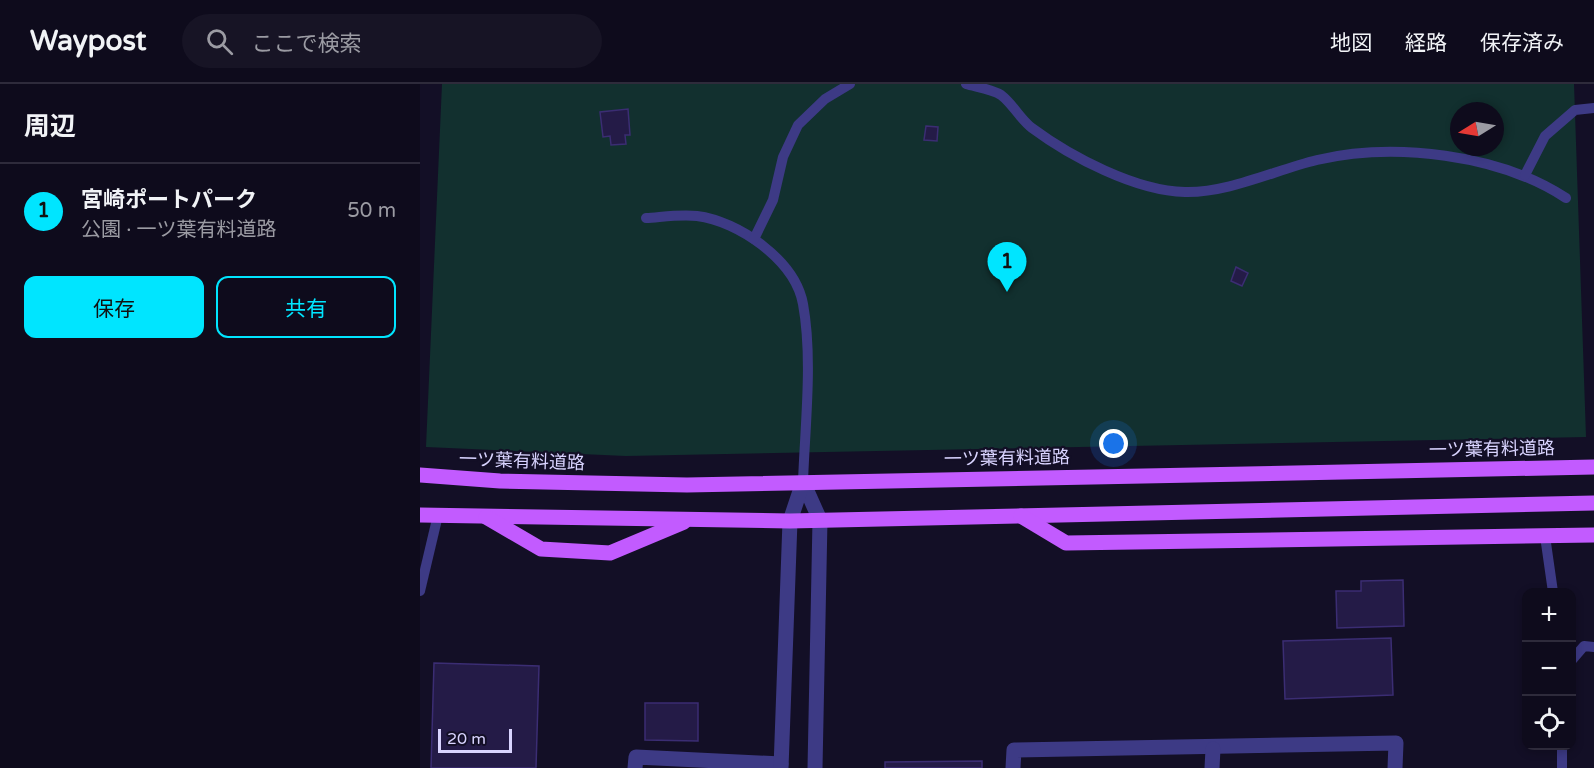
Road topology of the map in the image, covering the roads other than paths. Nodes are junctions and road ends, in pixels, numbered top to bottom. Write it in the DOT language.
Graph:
graph roads {
  1 [pos="850,84"];
  2 [pos="966,84"];
  3 [pos="1594,108"];
  4 [pos="1525,175"];
  5 [pos="1566,198"];
  6 [pos="646,218"];
  7 [pos="754,239"];
  8 [pos="1594,467"];
  9 [pos="420,475"];
  10 [pos="803,482"];
  11 [pos="1594,502"];
  12 [pos="420,515"];
  13 [pos="438,516"];
  14 [pos="485,516"];
  15 [pos="1021,516"];
  16 [pos="690,519"];
  17 [pos="819,520"];
  18 [pos="790,521"];
  19 [pos="1594,535"];
  20 [pos="1545,536"];
  21 [pos="1552,588"];
  22 [pos="420,591"];
  23 [pos="1594,647"];
  24 [pos="1576,655"];
  25 [pos="1213,749"];
  26 [pos="1562,750"];
  27 [pos="781,766"];
  28 [pos="635,768"];
  29 [pos="815,768"];
  30 [pos="1013,768"];
  31 [pos="1212,768"];
  32 [pos="1395,768"];
  33 [pos="1562,768"];
  1 -- 7 [label="lane"];
  2 -- 4 [label="lane"];
  3 -- 4 [label="lane"];
  4 -- 5 [label="lane"];
  6 -- 7 [label="lane"];
  7 -- 10 [label="lane"];
  8 -- 10 [label="main road, 一ツ葉有料道路"];
  9 -- 10 [label="main road, 一ツ葉有料道路"];
  10 -- 17 [label="street"];
  10 -- 18 [label="street"];
  11 -- 15 [label="main road"];
  12 -- 13 [label="main road"];
  13 -- 14 [label="main road"];
  13 -- 22 [label="lane"];
  14 -- 16 [label="main road"];
  14 -- 16 [label="main road"];
  15 -- 17 [label="main road"];
  15 -- 20 [label="main road"];
  16 -- 18 [label="main road"];
  17 -- 18 [label="main road"];
  17 -- 29 [label="street"];
  18 -- 27 [label="street"];
  19 -- 20 [label="main road"];
  20 -- 21 [label="lane"];
  23 -- 24 [label="lane"];
  25 -- 30 [label="street"];
  25 -- 31 [label="street"];
  25 -- 32 [label="street"];
  26 -- 33 [label="lane"];
  27 -- 28 [label="street"];
}
